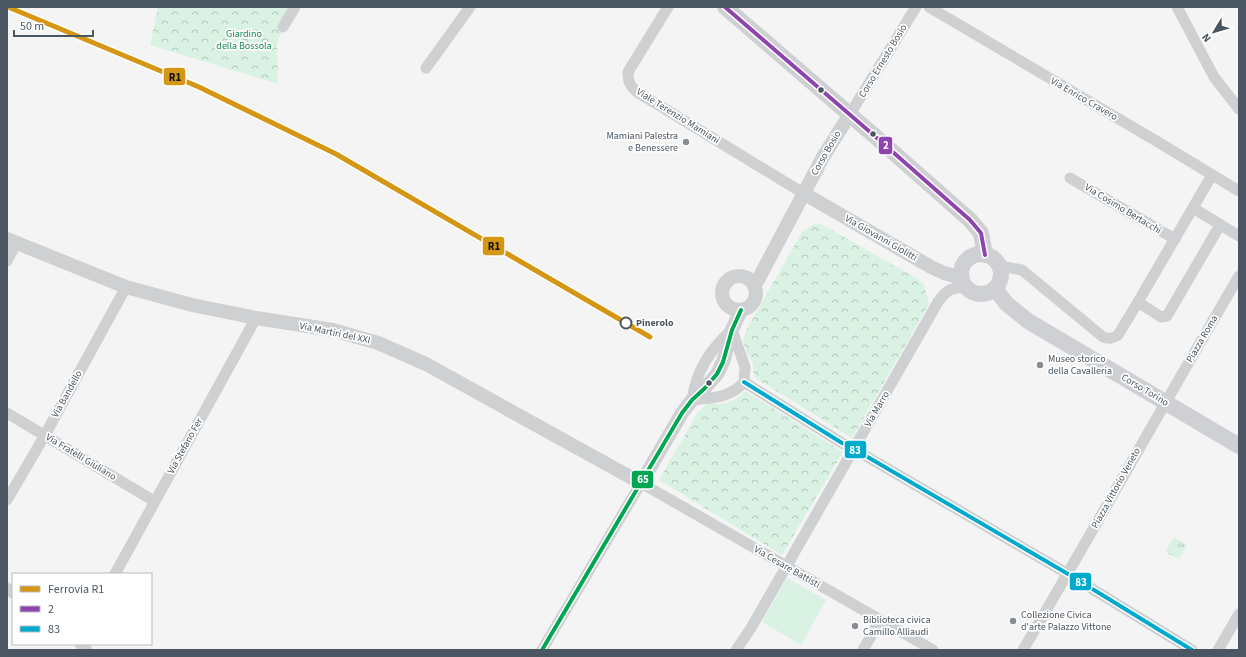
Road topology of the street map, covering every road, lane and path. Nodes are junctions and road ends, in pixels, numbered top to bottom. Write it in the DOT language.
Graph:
graph roads {
  1 [pos="295,7"];
  2 [pos="470,7"];
  3 [pos="668,7"];
  4 [pos="725,7"];
  5 [pos="916,7"];
  6 [pos="929,7"];
  7 [pos="1177,7"];
  8 [pos="283,27"];
  9 [pos="426,68"];
  10 [pos="1239,109"];
  11 [pos="850,114"];
  12 [pos="1212,175"];
  13 [pos="1070,178"];
  14 [pos="1239,191"];
  15 [pos="803,193"];
  16 [pos="1193,208"];
  17 [pos="1220,225"];
  18 [pos="1239,236"];
  19 [pos="1175,240"];
  20 [pos="12,242"];
  21 [pos="985,255"];
  22 [pos="7,261"];
  23 [pos="1000,266"];
  24 [pos="1239,276"];
  25 [pos="964,283"];
  26 [pos="754,286"];
  27 [pos="126,287"];
  28 [pos="995,289"];
  29 [pos="1138,302"];
  30 [pos="741,310"];
  31 [pos="256,318"];
  32 [pos="732,330"];
  33 [pos="744,382"];
  34 [pos="692,400"];
  35 [pos="1165,402"];
  36 [pos="7,413"];
  37 [pos="45,435"];
  38 [pos="1239,446"];
  39 [pos="854,449"];
  40 [pos="641,483"];
  41 [pos="7,500"];
  42 [pos="154,501"];
  43 [pos="786,566"];
  44 [pos="116,573"];
  45 [pos="1068,574"];
  46 [pos="1239,614"];
  47 [pos="880,620"];
  48 [pos="542,650"];
  49 [pos="736,650"];
  50 [pos="862,650"];
  51 [pos="933,650"];
  52 [pos="1023,650"];
  53 [pos="1192,650"];
  54 [pos="1218,650"];
  1 -- 8 [label="street"];
  2 -- 9 [label="street"];
  3 -- 15 [label="street, Viale Terenzio Mamiani"];
  4 -- 11 [label="main road"];
  5 -- 11 [label="street, Corso Ernesto Bosio"];
  6 -- 12 [label="street, Via Enrico Cravero"];
  7 -- 10 [label="street"];
  11 -- 15 [label="street, Corso Bosio"];
  11 -- 21 [label="main road"];
  12 -- 14 [label="street, Via Enrico Cravero"];
  12 -- 16 [label="street"];
  13 -- 19 [label="street, Via Cosimo Bertacchi"];
  15 -- 25 [label="street, Via Giovanni Giolitti"];
  15 -- 26 [label="street, Corso Bosio"];
  16 -- 17 [label="street"];
  16 -- 19 [label="street"];
  17 -- 18 [label="street"];
  17 -- 29 [label="street"];
  19 -- 29 [label="street"];
  20 -- 22 [label="street"];
  20 -- 27 [label="street, Via Martiri del XXI"];
  21 -- 23 [label="main road"];
  21 -- 25 [label="main road"];
  23 -- 28 [label="main road"];
  23 -- 29 [label="street"];
  24 -- 35 [label="street, Piazza Roma"];
  25 -- 28 [label="main road"];
  25 -- 39 [label="street, Via Marro"];
  26 -- 30 [label="street"];
  26 -- 30 [label="street"];
  27 -- 31 [label="street, Via Martiri del XXI"];
  27 -- 37 [label="street, Via Bandello"];
  28 -- 35 [label="main road, Corso Torino"];
  30 -- 32 [label="street"];
  31 -- 40 [label="street, Via Martiri del XXI"];
  31 -- 42 [label="street, Via Stefano Fer"];
  32 -- 33 [label="street"];
  32 -- 34 [label="street"];
  33 -- 34 [label="street"];
  33 -- 39 [label="street"];
  34 -- 40 [label="street"];
  35 -- 38 [label="main road, Corso Torino"];
  35 -- 45 [label="street, Piazza Vittorio Veneto"];
  36 -- 37 [label="street, Via Fratelli Giuliano"];
  37 -- 41 [label="street, Via Bandello"];
  37 -- 42 [label="street, Via Fratelli Giuliano"];
  39 -- 43 [label="street, Via Marro"];
  39 -- 45 [label="street"];
  40 -- 43 [label="street, Via Cesare Battisti"];
  40 -- 48 [label="street"];
  42 -- 44 [label="street, Via Stefano Fer"];
  43 -- 47 [label="street, Via Cesare Battisti"];
  43 -- 49 [label="street, Via Marro"];
  45 -- 52 [label="street, Piazza Vittorio Veneto"];
  45 -- 53 [label="street"];
  46 -- 54 [label="street"];
  47 -- 50 [label="street"];
  47 -- 51 [label="street, Via Cesare Battisti"];
}
